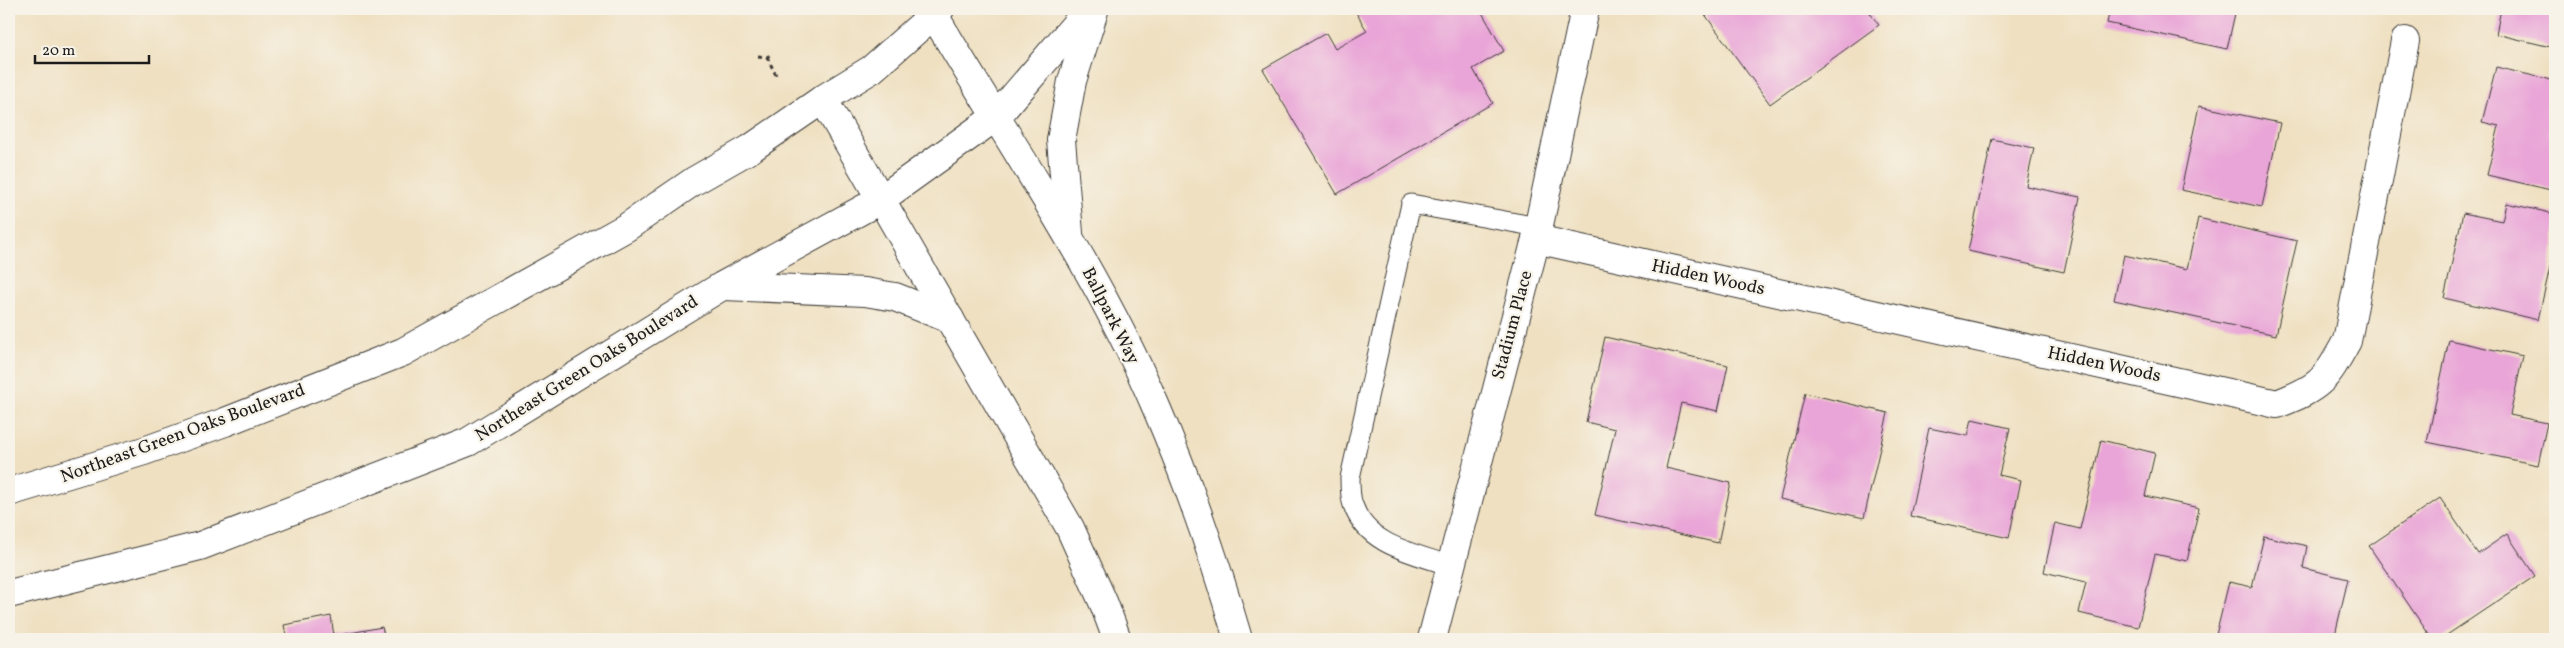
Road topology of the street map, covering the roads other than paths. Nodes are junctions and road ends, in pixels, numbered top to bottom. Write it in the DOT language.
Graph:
graph roads {
  1 [pos="1089,9"];
  2 [pos="1094,9"];
  3 [pos="1586,9"];
  4 [pos="937,12"];
  5 [pos="2405,41"];
  6 [pos="823,99"];
  7 [pos="997,116"];
  8 [pos="880,200"];
  9 [pos="1537,233"];
  10 [pos="1070,242"];
  11 [pos="722,286"];
  12 [pos="950,319"];
  13 [pos="9,492"];
  14 [pos="1451,566"];
  15 [pos="9,594"];
  16 [pos="1117,639"];
  17 [pos="1238,639"];
  18 [pos="1432,639"];
  1 -- 7 [label="main road, Northeast Green Oaks Boulevard"];
  2 -- 10 [label="main road"];
  3 -- 9 [label="main road, Stadium Place"];
  4 -- 6 [label="main road, Northeast Green Oaks Boulevard"];
  4 -- 7 [label="main road, Ballpark Way"];
  5 -- 9 [label="main road, Hidden Woods"];
  6 -- 8 [label="main road"];
  6 -- 13 [label="main road, Northeast Green Oaks Boulevard"];
  7 -- 8 [label="main road, Northeast Green Oaks Boulevard"];
  7 -- 10 [label="main road, Ballpark Way"];
  8 -- 11 [label="main road, Northeast Green Oaks Boulevard"];
  8 -- 12 [label="main road"];
  9 -- 14 [label="main road, Stadium Place"];
  9 -- 14 [label="lane"];
  10 -- 17 [label="main road, Ballpark Way"];
  11 -- 12 [label="main road"];
  11 -- 15 [label="main road, Northeast Green Oaks Boulevard"];
  12 -- 16 [label="main road"];
  14 -- 18 [label="main road, Stadium Place"];
}
